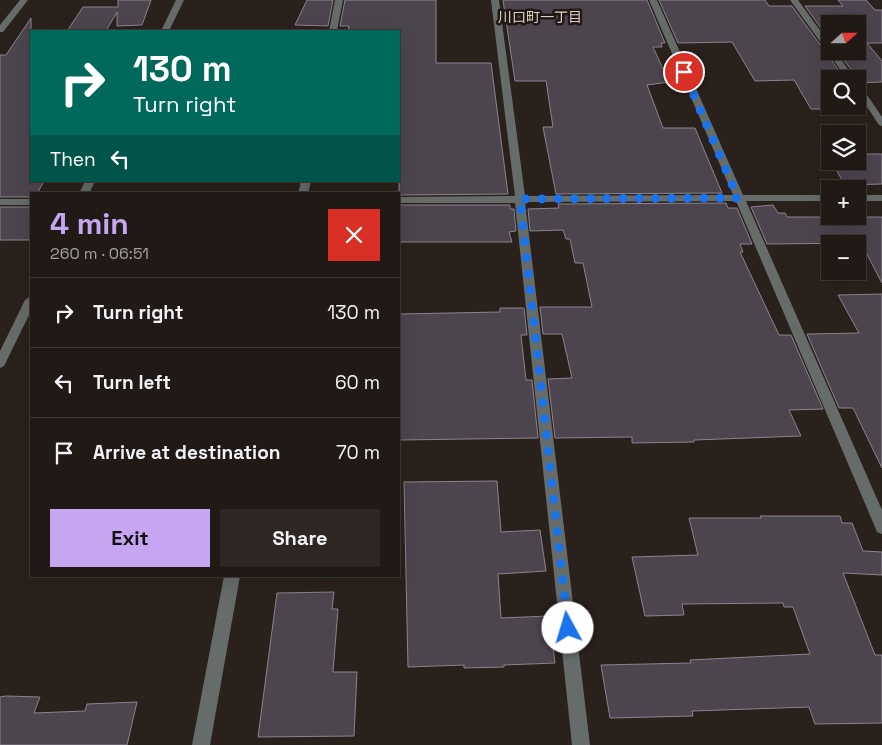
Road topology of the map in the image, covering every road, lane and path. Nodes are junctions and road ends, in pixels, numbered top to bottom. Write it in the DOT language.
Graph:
graph roads {
  1 [pos="24,0"];
  2 [pos="180,0"];
  3 [pos="339,0"];
  4 [pos="496,0"];
  5 [pos="653,0"];
  6 [pos="794,0"];
  7 [pos="0,30"];
  8 [pos="165,30"];
  9 [pos="333,30"];
  10 [pos="821,38"];
  11 [pos="866,100"];
  12 [pos="882,123"];
  13 [pos="738,198"];
  14 [pos="821,198"];
  15 [pos="866,198"];
  16 [pos="882,198"];
  17 [pos="520,199"];
  18 [pos="400,200"];
  19 [pos="0,202"];
  20 [pos="30,202"];
  21 [pos="30,302"];
  22 [pos="0,363"];
  23 [pos="882,527"];
  24 [pos="232,577"];
  25 [pos="201,745"];
  26 [pos="581,745"];
  1 -- 7 [label="street"];
  2 -- 8 [label="street"];
  3 -- 9 [label="street"];
  4 -- 17 [label="street"];
  5 -- 13 [label="street"];
  6 -- 10 [label="street"];
  11 -- 12 [label="street"];
  13 -- 14 [label="street"];
  13 -- 17 [label="street"];
  13 -- 23 [label="street"];
  15 -- 16 [label="street"];
  17 -- 18 [label="street"];
  17 -- 26 [label="street"];
  19 -- 20 [label="street"];
  21 -- 22 [label="street"];
  24 -- 25 [label="street"];
}
